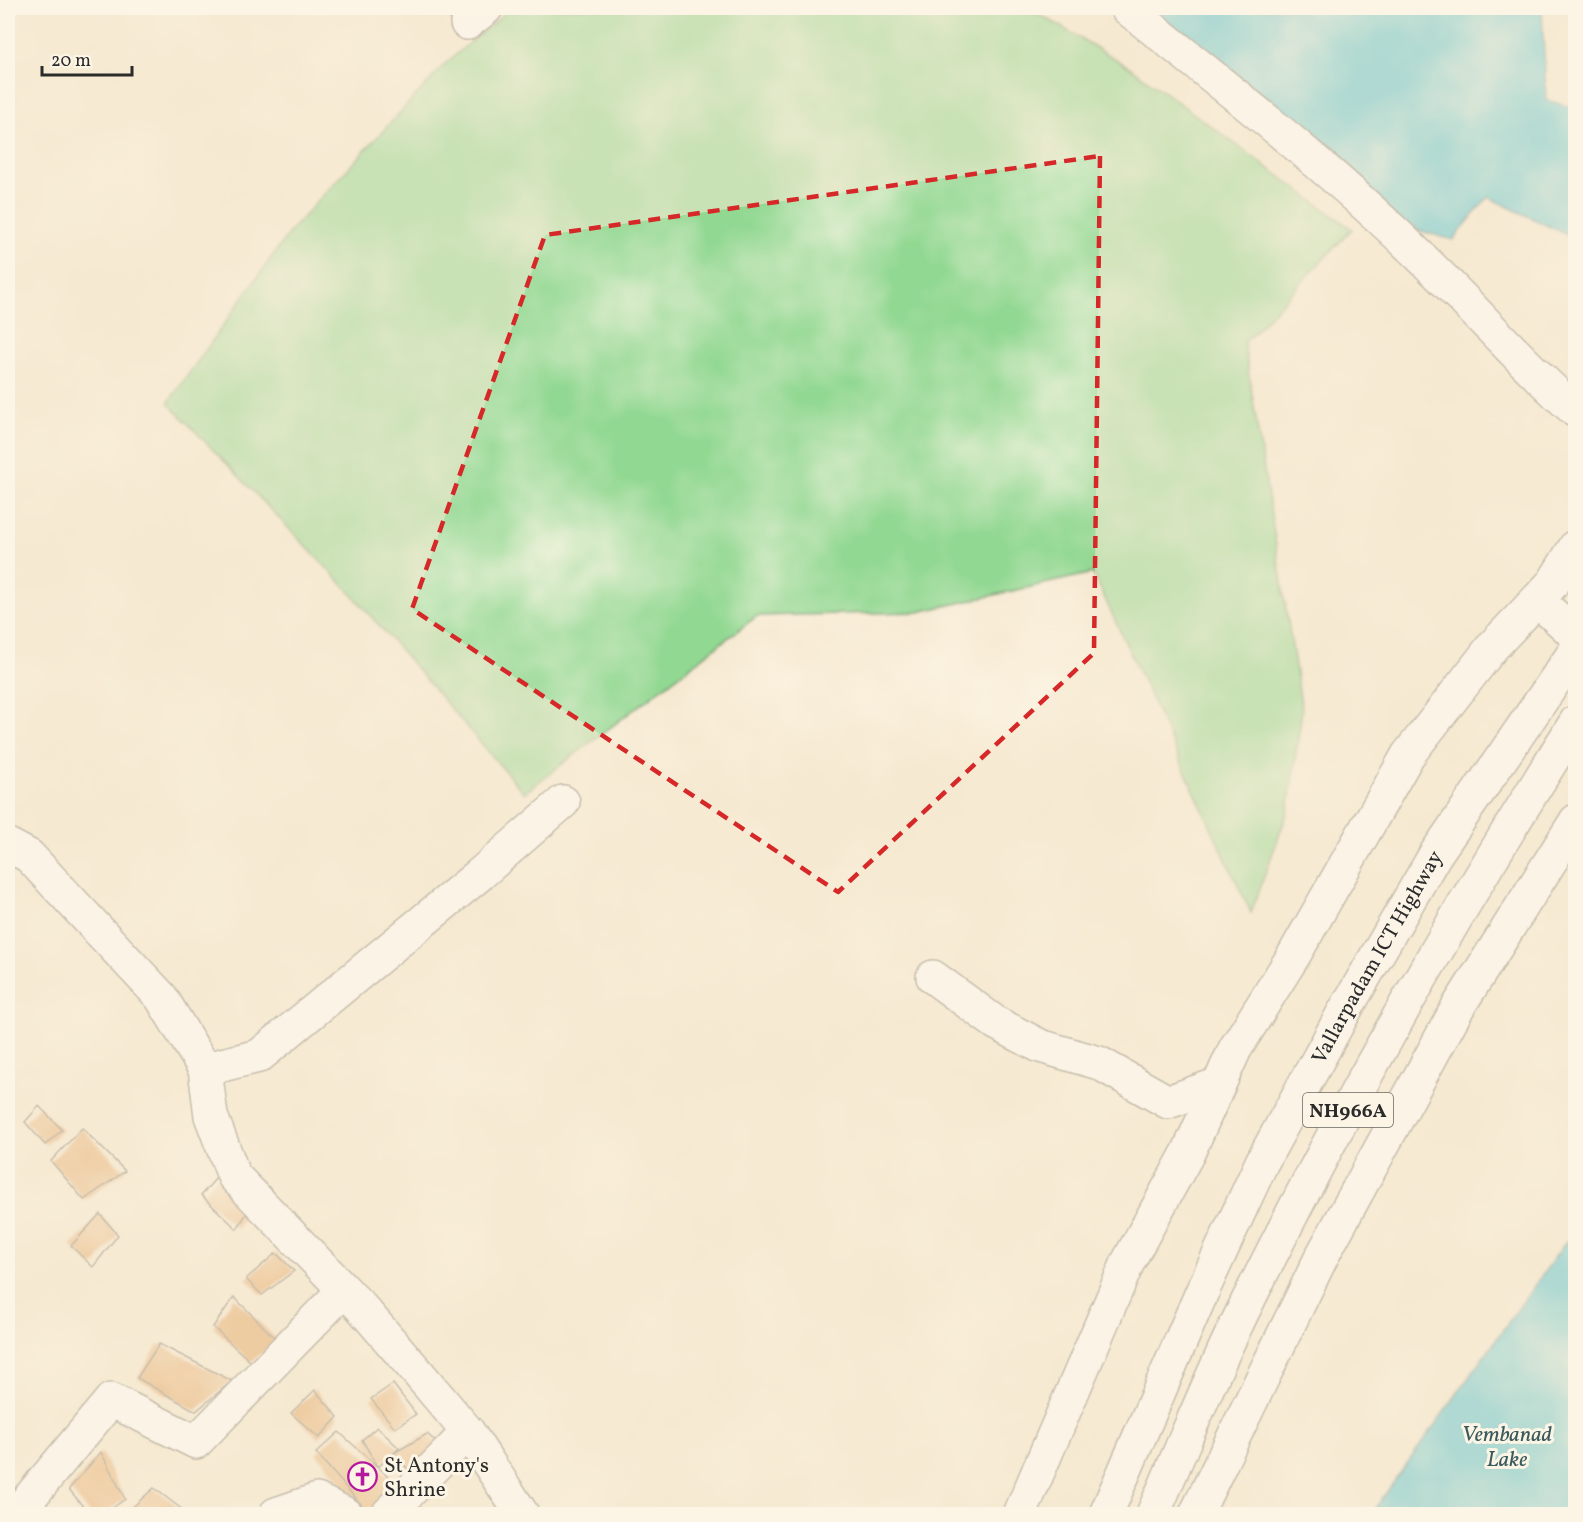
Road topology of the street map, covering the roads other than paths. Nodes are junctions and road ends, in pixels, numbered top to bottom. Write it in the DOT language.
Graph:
graph roads {
  1 [pos="1127,8"];
  2 [pos="1575,411"];
  3 [pos="1575,546"];
  4 [pos="1537,600"];
  5 [pos="1575,635"];
  6 [pos="1575,650"];
  7 [pos="1575,722"];
  8 [pos="563,802"];
  9 [pos="1575,821"];
  10 [pos="8,845"];
  11 [pos="933,977"];
  12 [pos="205,1069"];
  13 [pos="1219,1084"];
  14 [pos="344,1290"];
  15 [pos="468,1432"];
  16 [pos="16,1515"];
  17 [pos="276,1515"];
  18 [pos="346,1515"];
  19 [pos="388,1515"];
  20 [pos="522,1515"];
  21 [pos="1020,1515"];
  22 [pos="1106,1515"];
  23 [pos="1153,1515"];
  24 [pos="1196,1515"];
  1 -- 2 [label="main road"];
  3 -- 4 [label="main road"];
  4 -- 5 [label="main road"];
  4 -- 13 [label="main road"];
  6 -- 22 [label="main road, Vallarpadam ICT Highway / NH966A"];
  7 -- 23 [label="main road, NH966A"];
  8 -- 12 [label="main road"];
  9 -- 24 [label="main road"];
  10 -- 12 [label="main road"];
  11 -- 13 [label="main road"];
  12 -- 14 [label="main road"];
  13 -- 21 [label="main road"];
  14 -- 15 [label="main road"];
  14 -- 16 [label="main road"];
  15 -- 19 [label="main road"];
  15 -- 20 [label="main road"];
  17 -- 18 [label="main road"];
}
